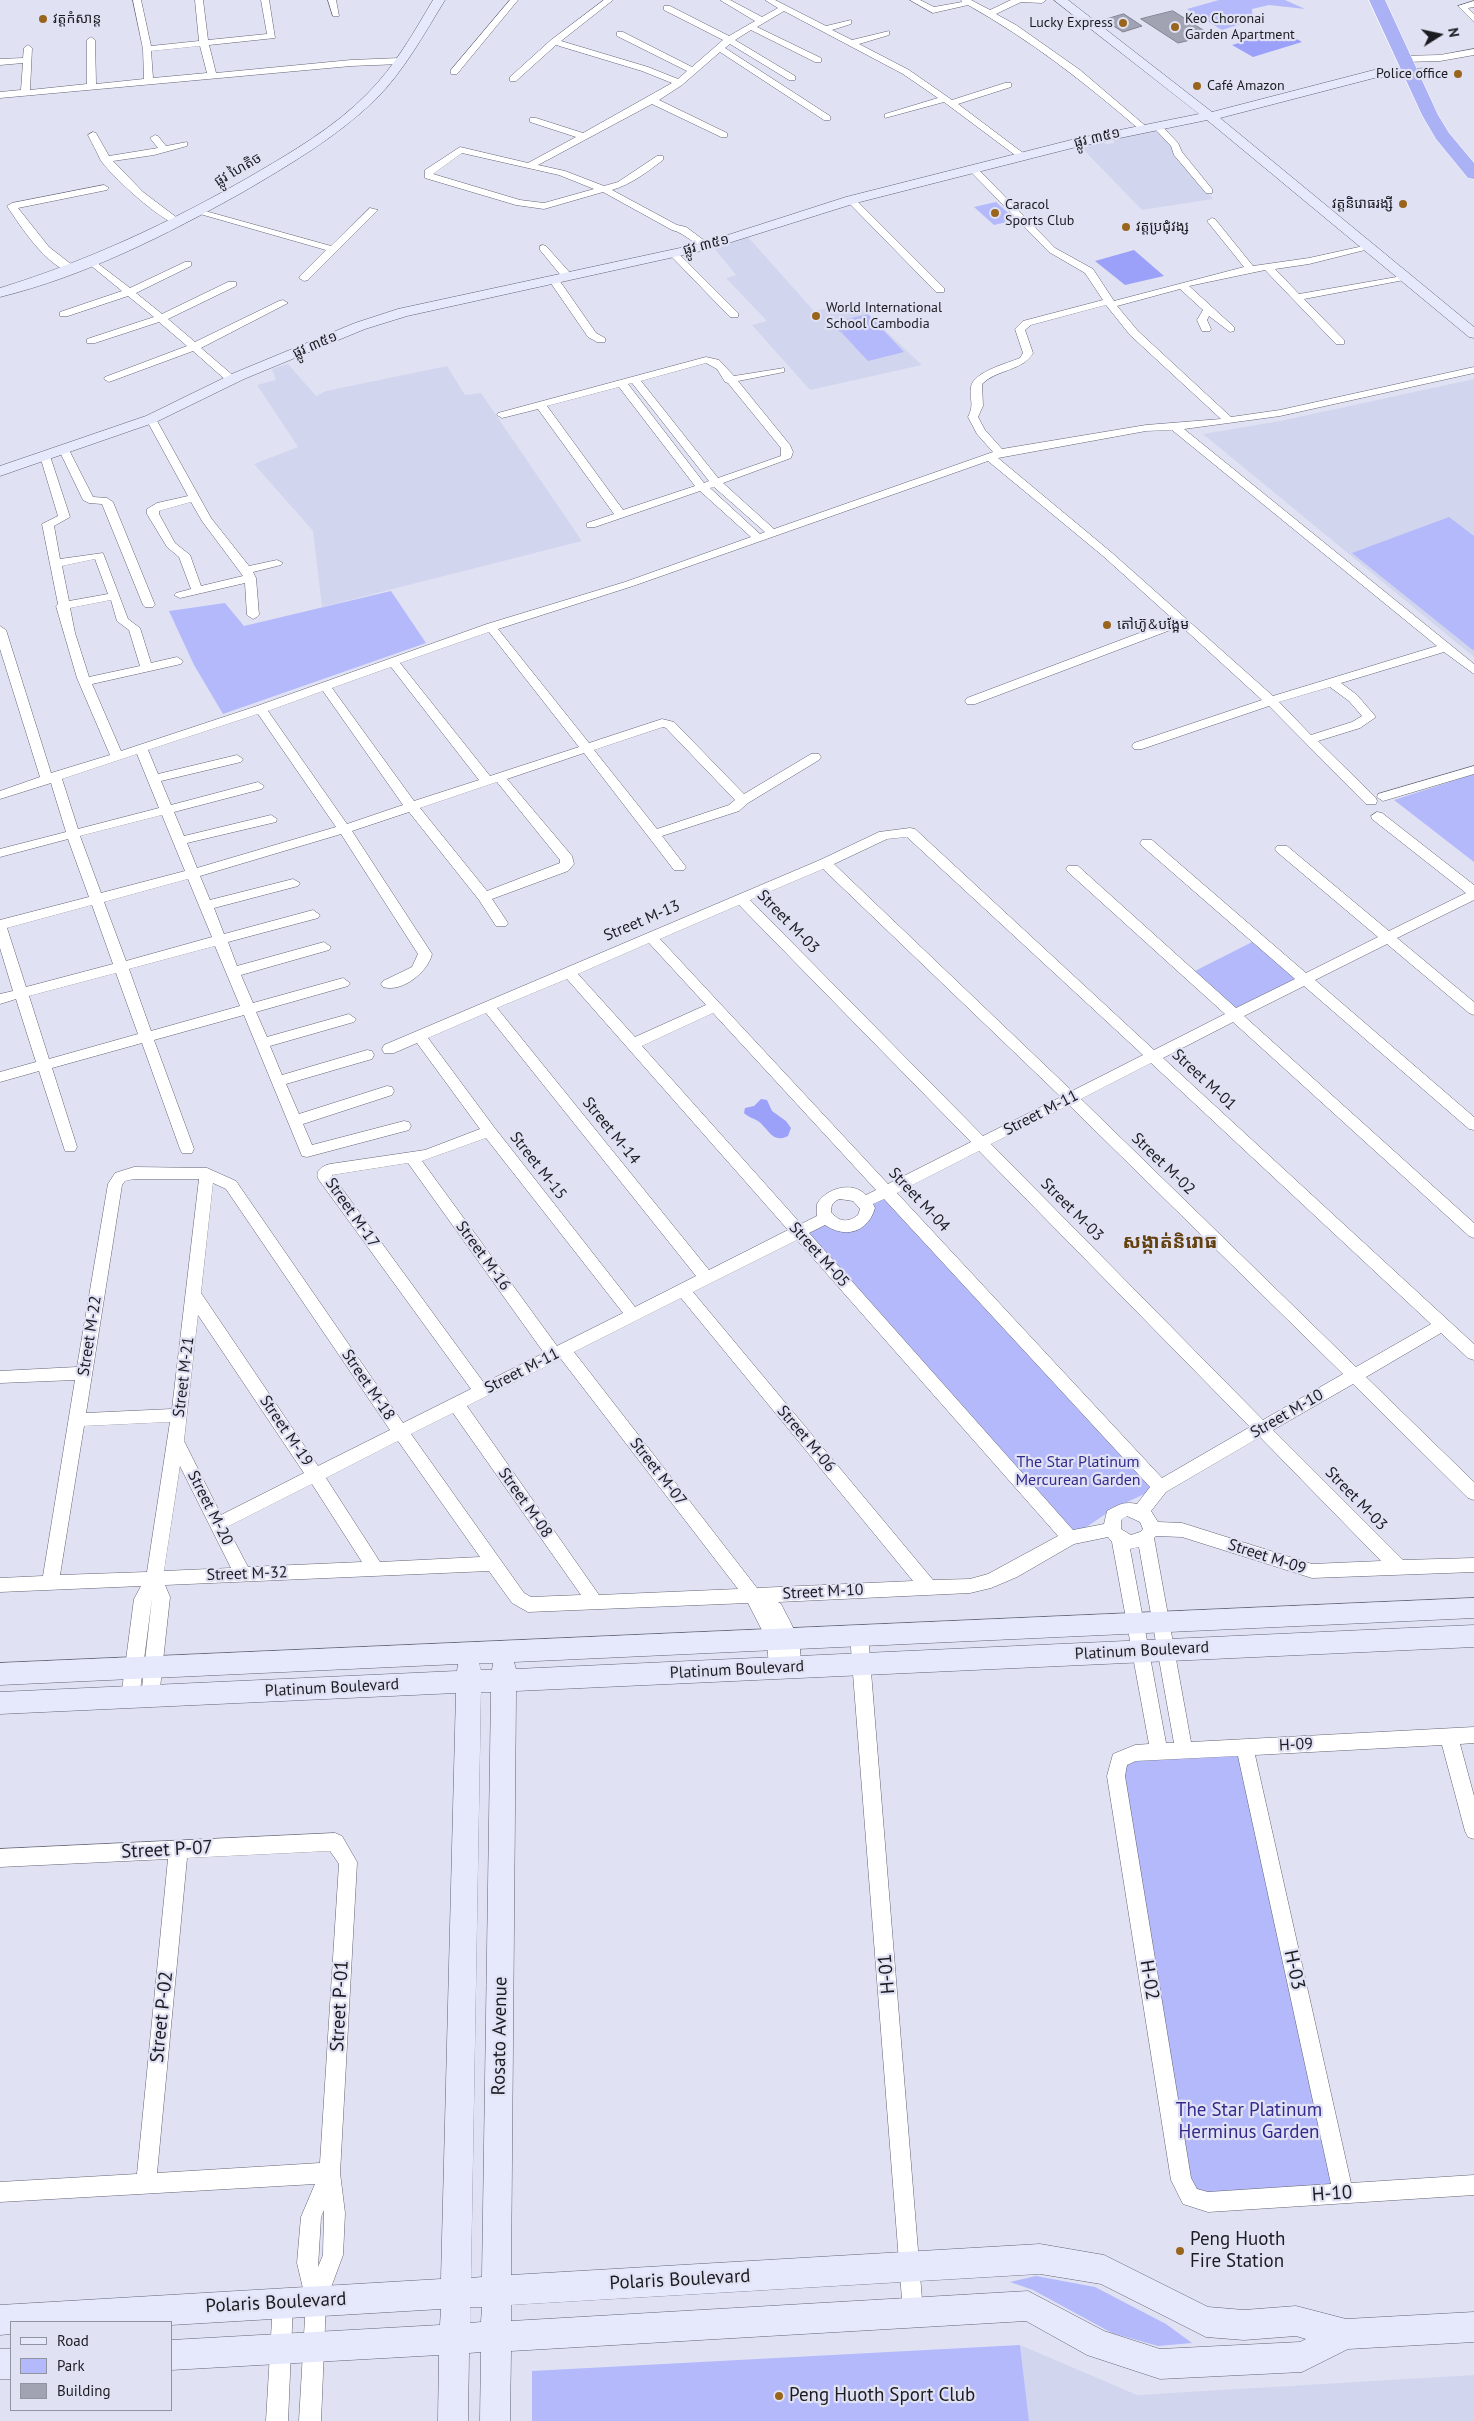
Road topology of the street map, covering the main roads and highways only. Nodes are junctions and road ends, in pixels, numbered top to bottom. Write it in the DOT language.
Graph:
graph roads {
  1 [pos="1376,0"];
  2 [pos="1415,42"];
  3 [pos="1436,88"];
  4 [pos="1472,169"];
  1 -- 4 [label="highway"];
  2 -- 3 [label="highway"];
}
